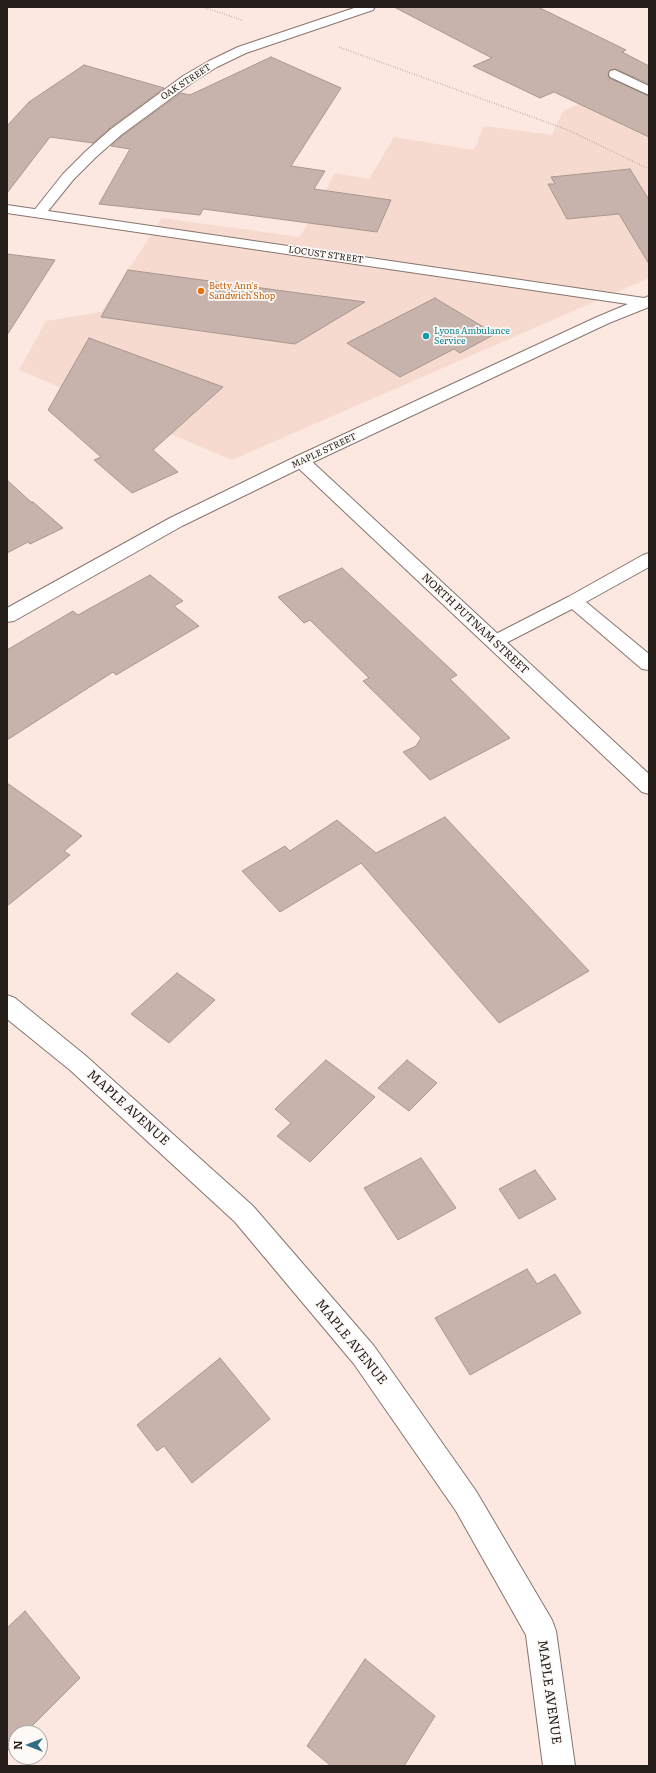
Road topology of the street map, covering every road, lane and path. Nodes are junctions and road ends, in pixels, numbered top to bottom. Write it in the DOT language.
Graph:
graph roads {
  1 [pos="203,7"];
  2 [pos="369,7"];
  3 [pos="289,33"];
  4 [pos="615,74"];
  5 [pos="649,91"];
  6 [pos="649,169"];
  7 [pos="7,209"];
  8 [pos="39,213"];
  9 [pos="647,302"];
  10 [pos="301,462"];
  11 [pos="649,560"];
  12 [pos="574,601"];
  13 [pos="7,616"];
  14 [pos="494,642"];
  15 [pos="649,664"];
  16 [pos="649,786"];
  17 [pos="7,1006"];
  18 [pos="559,1766"];
  1 -- 3 [label="path"];
  2 -- 3 [label="street, OAK STREET"];
  3 -- 6 [label="path"];
  3 -- 8 [label="street, OAK STREET"];
  4 -- 5 [label="street"];
  7 -- 8 [label="street, LOCUST STREET"];
  8 -- 9 [label="street, LOCUST STREET"];
  9 -- 10 [label="street, MAPLE STREET"];
  10 -- 13 [label="street, MAPLE STREET"];
  10 -- 14 [label="street, NORTH PUTNAM STREET"];
  11 -- 12 [label="lane"];
  12 -- 14 [label="lane"];
  12 -- 15 [label="lane"];
  14 -- 16 [label="street, NORTH PUTNAM STREET"];
  17 -- 18 [label="street, MAPLE AVENUE"];
}
